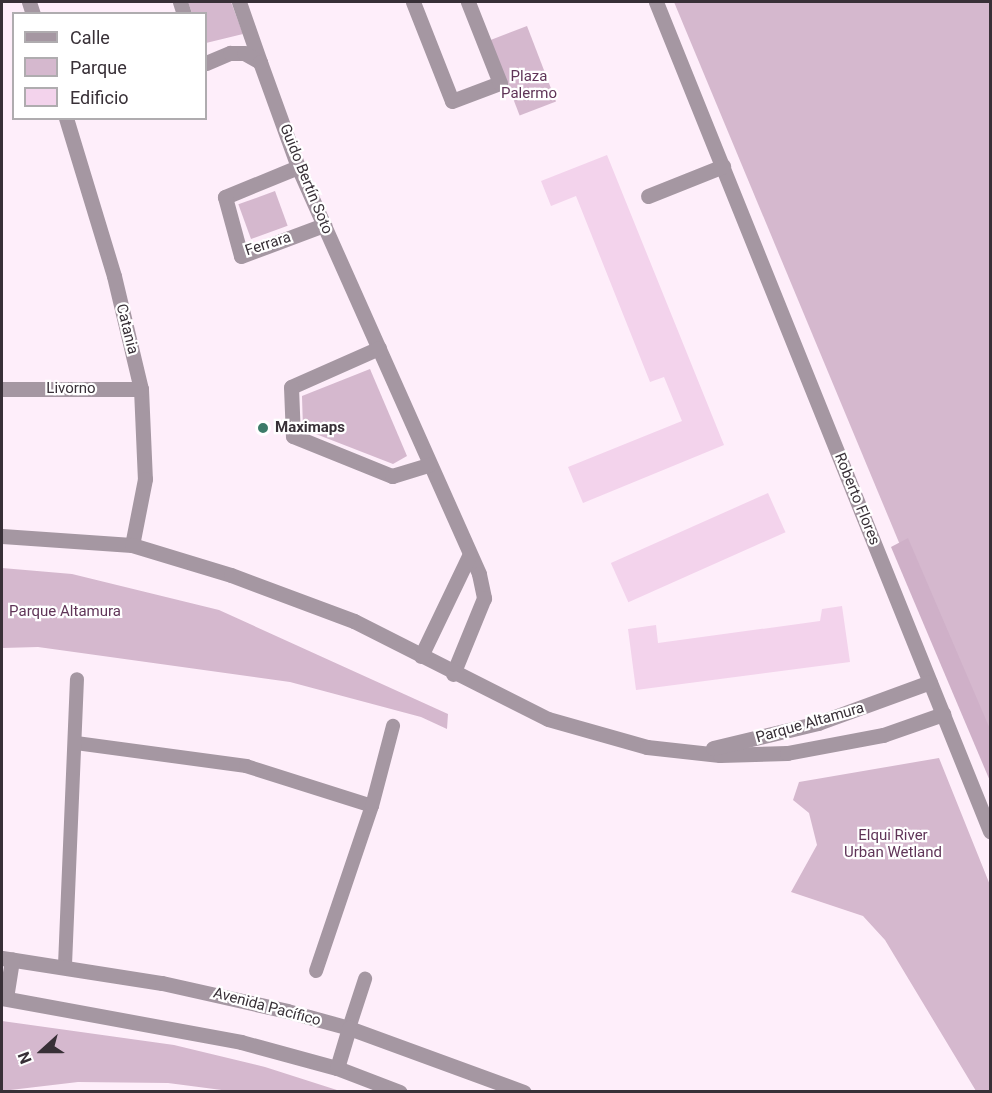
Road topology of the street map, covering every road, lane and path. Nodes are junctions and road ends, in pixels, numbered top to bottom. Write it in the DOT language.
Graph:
graph roads {
  1 [pos="239,2"];
  2 [pos="413,2"];
  3 [pos="468,2"];
  4 [pos="656,2"];
  5 [pos="261,62"];
  6 [pos="207,63"];
  7 [pos="67,120"];
  8 [pos="723,166"];
  9 [pos="298,167"];
  10 [pos="648,196"];
  11 [pos="324,225"];
  12 [pos="379,348"];
  13 [pos="2,389"];
  14 [pos="141,389"];
  15 [pos="429,465"];
  16 [pos="2,536"];
  17 [pos="132,545"];
  18 [pos="469,556"];
  19 [pos="421,656"];
  20 [pos="453,674"];
  21 [pos="77,679"];
  22 [pos="930,682"];
  23 [pos="943,714"];
  24 [pos="393,726"];
  25 [pos="76,743"];
  26 [pos="686,752"];
  27 [pos="372,806"];
  28 [pos="990,831"];
  29 [pos="7,958"];
  30 [pos="65,965"];
  31 [pos="316,971"];
  32 [pos="365,979"];
  33 [pos="4,998"];
  34 [pos="349,1028"];
  35 [pos="337,1068"];
  36 [pos="400,1092"];
  37 [pos="524,1092"];
  1 -- 5 [label="street, Guido Bertín Soto"];
  2 -- 3 [label="street"];
  4 -- 8 [label="street, Roberto Flores"];
  5 -- 6 [label="street"];
  5 -- 9 [label="street, Guido Bertín Soto"];
  7 -- 14 [label="street, Catania"];
  8 -- 10 [label="street"];
  8 -- 22 [label="street, Roberto Flores"];
  9 -- 11 [label="street, Guido Bertín Soto"];
  9 -- 11 [label="street, Ferrara"];
  11 -- 12 [label="street, Guido Bertín Soto"];
  12 -- 15 [label="street, Guido Bertín Soto"];
  12 -- 15 [label="street"];
  13 -- 14 [label="street, Livorno"];
  14 -- 17 [label="street, Catania"];
  15 -- 18 [label="street, Guido Bertín Soto"];
  16 -- 17 [label="street, Parque Altamura"];
  17 -- 19 [label="street, Parque Altamura"];
  18 -- 19 [label="street"];
  18 -- 20 [label="street, Guido Bertín Soto"];
  19 -- 20 [label="street, Parque Altamura"];
  20 -- 26 [label="street, Parque Altamura"];
  21 -- 25 [label="lane"];
  22 -- 23 [label="street, Roberto Flores"];
  22 -- 26 [label="street, Parque Altamura"];
  23 -- 26 [label="street, Parque Altamura"];
  23 -- 28 [label="street, Roberto Flores"];
  24 -- 27 [label="lane"];
  25 -- 27 [label="lane"];
  25 -- 30 [label="lane"];
  27 -- 31 [label="lane"];
  29 -- 30 [label="street, Avenida Pacífico"];
  29 -- 33 [label="street"];
  30 -- 34 [label="street, Avenida Pacífico"];
  32 -- 34 [label="lane"];
  33 -- 35 [label="street"];
  34 -- 35 [label="street"];
  34 -- 37 [label="street, Avenida Pacífico"];
  35 -- 36 [label="street"];
}
